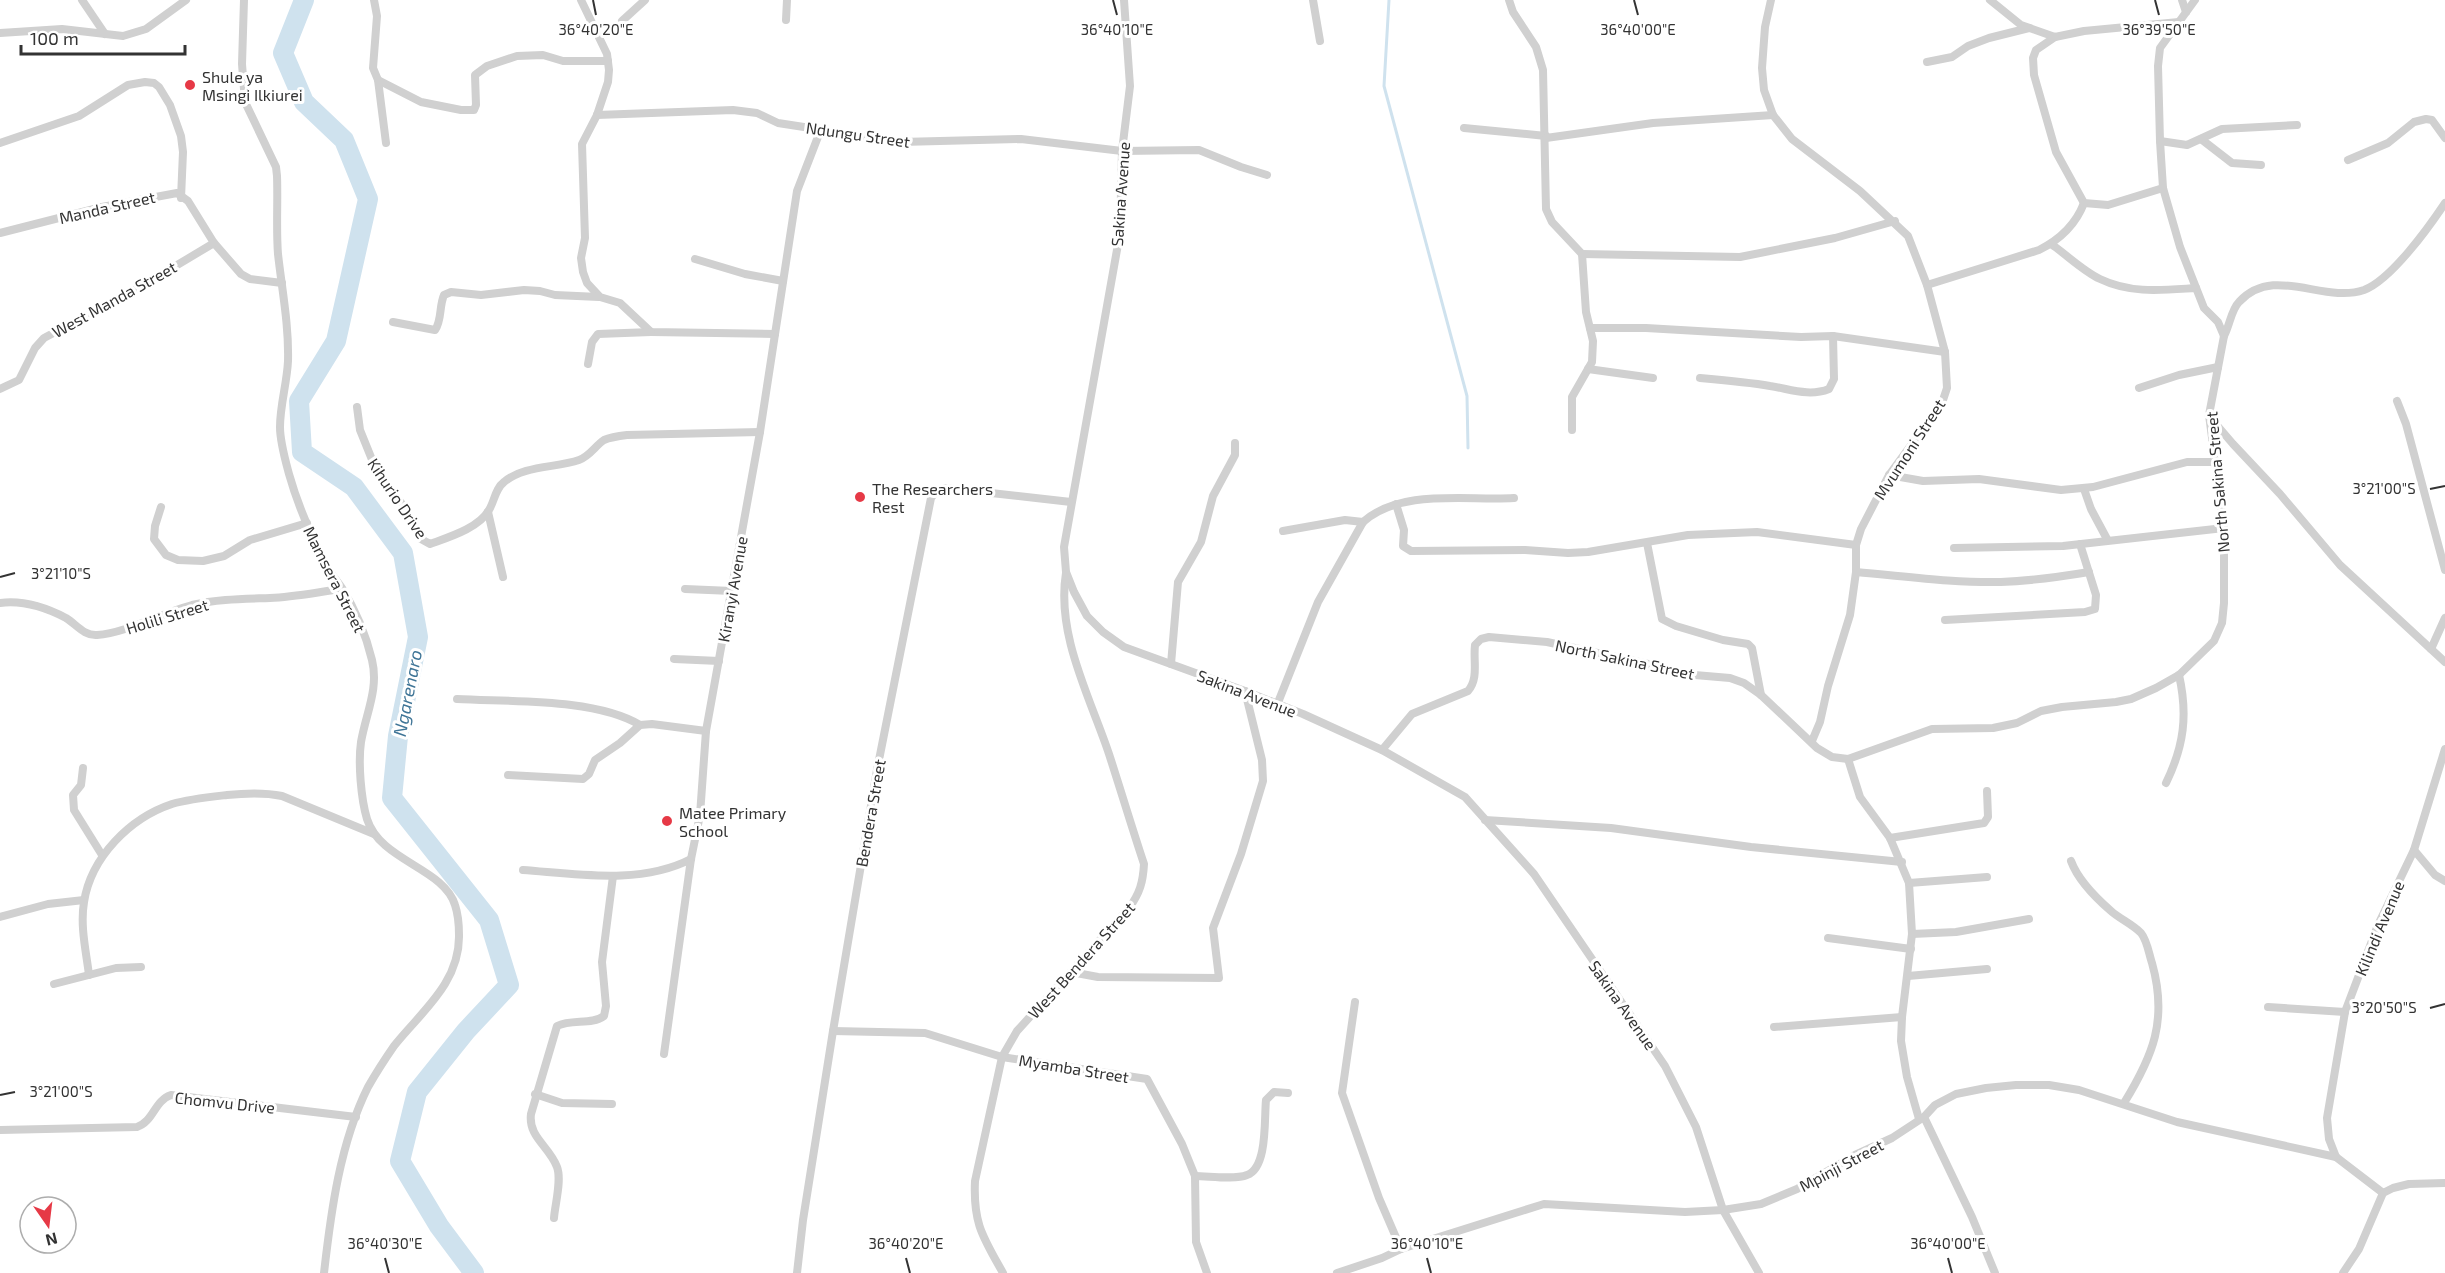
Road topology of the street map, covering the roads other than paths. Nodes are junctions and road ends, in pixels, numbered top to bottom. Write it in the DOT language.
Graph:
graph roads {
  1 [pos="82,0"];
  2 [pos="186,0"];
  3 [pos="244,0"];
  4 [pos="374,0"];
  5 [pos="581,0"];
  6 [pos="645,0"];
  7 [pos="787,0"];
  8 [pos="1124,0"];
  9 [pos="1313,0"];
  10 [pos="1509,0"];
  11 [pos="1771,0"];
  12 [pos="1990,0"];
  13 [pos="2182,0"];
  14 [pos="2195,0"];
  15 [pos="2186,12"];
  16 [pos="621,21"];
  17 [pos="786,21"];
  18 [pos="2179,22"];
  19 [pos="2029,28"];
  20 [pos="0,33"];
  21 [pos="105,34"];
  22 [pos="2055,37"];
  23 [pos="1320,41"];
  24 [pos="608,61"];
  25 [pos="1927,62"];
  26 [pos="378,80"];
  27 [pos="597,115"];
  28 [pos="1773,115"];
  29 [pos="2297,125"];
  30 [pos="1464,128"];
  31 [pos="821,129"];
  32 [pos="1546,137"];
  33 [pos="2445,138"];
  34 [pos="2201,139"];
  35 [pos="2160,141"];
  36 [pos="0,143"];
  37 [pos="386,143"];
  38 [pos="1122,151"];
  39 [pos="2348,160"];
  40 [pos="2261,165"];
  41 [pos="1267,175"];
  42 [pos="2163,188"];
  43 [pos="181,198"];
  44 [pos="2084,203"];
  45 [pos="2445,203"];
  46 [pos="1895,221"];
  47 [pos="0,233"];
  48 [pos="214,243"];
  49 [pos="2051,244"];
  50 [pos="1582,254"];
  51 [pos="695,258"];
  52 [pos="783,280"];
  53 [pos="282,283"];
  54 [pos="1927,285"];
  55 [pos="2196,288"];
  56 [pos="600,297"];
  57 [pos="393,322"];
  58 [pos="1590,328"];
  59 [pos="651,332"];
  60 [pos="775,334"];
  61 [pos="1833,336"];
  62 [pos="2224,336"];
  63 [pos="1945,352"];
  64 [pos="588,364"];
  65 [pos="2217,368"];
  66 [pos="1588,369"];
  67 [pos="1653,378"];
  68 [pos="1700,378"];
  69 [pos="2139,388"];
  70 [pos="0,389"];
  71 [pos="2397,401"];
  72 [pos="357,407"];
  73 [pos="2209,415"];
  74 [pos="1572,430"];
  75 [pos="760,432"];
  76 [pos="1235,443"];
  77 [pos="2215,462"];
  78 [pos="1889,475"];
  79 [pos="2084,489"];
  80 [pos="1514,498"];
  81 [pos="1071,502"];
  82 [pos="1396,504"];
  83 [pos="161,507"];
  84 [pos="488,512"];
  85 [pos="1363,522"];
  86 [pos="307,523"];
  87 [pos="2224,528"];
  88 [pos="1283,531"];
  89 [pos="2107,539"];
  90 [pos="1647,543"];
  91 [pos="2080,544"];
  92 [pos="1856,545"];
  93 [pos="1954,548"];
  94 [pos="2445,570"];
  95 [pos="1066,572"];
  96 [pos="1856,572"];
  97 [pos="2088,572"];
  98 [pos="503,577"];
  99 [pos="342,589"];
  100 [pos="686,589"];
  101 [pos="732,591"];
  102 [pos="0,603"];
  103 [pos="2445,618"];
  104 [pos="1945,620"];
  105 [pos="2431,649"];
  106 [pos="674,658"];
  107 [pos="719,661"];
  108 [pos="2445,662"];
  109 [pos="1171,664"];
  110 [pos="2179,675"];
  111 [pos="1245,691"];
  112 [pos="1761,695"];
  113 [pos="457,699"];
  114 [pos="1277,705"];
  115 [pos="640,725"];
  116 [pos="706,731"];
  117 [pos="1812,741"];
  118 [pos="2445,749"];
  119 [pos="1382,750"];
  120 [pos="1848,759"];
  121 [pos="83,768"];
  122 [pos="508,775"];
  123 [pos="2166,783"];
  124 [pos="1987,791"];
  125 [pos="1485,820"];
  126 [pos="374,834"];
  127 [pos="1890,837"];
  128 [pos="2414,850"];
  129 [pos="102,855"];
  130 [pos="691,859"];
  131 [pos="2071,861"];
  132 [pos="1902,862"];
  133 [pos="523,870"];
  134 [pos="613,876"];
  135 [pos="1987,877"];
  136 [pos="2445,881"];
  137 [pos="1909,883"];
  138 [pos="84,900"];
  139 [pos="0,917"];
  140 [pos="2029,919"];
  141 [pos="1911,934"];
  142 [pos="1827,939"];
  143 [pos="1911,949"];
  144 [pos="141,967"];
  145 [pos="1987,969"];
  146 [pos="1071,972"];
  147 [pos="89,975"];
  148 [pos="1908,976"];
  149 [pos="54,984"];
  150 [pos="1355,1002"];
  151 [pos="2268,1007"];
  152 [pos="2345,1012"];
  153 [pos="1902,1017"];
  154 [pos="1774,1027"];
  155 [pos="833,1031"];
  156 [pos="664,1054"];
  157 [pos="1002,1057"];
  158 [pos="1288,1093"];
  159 [pos="535,1094"];
  160 [pos="2124,1103"];
  161 [pos="612,1104"];
  162 [pos="356,1117"];
  163 [pos="1922,1118"];
  164 [pos="0,1130"];
  165 [pos="2336,1157"];
  166 [pos="1195,1176"];
  167 [pos="2445,1183"];
  168 [pos="2383,1193"];
  169 [pos="1723,1210"];
  170 [pos="554,1218"];
  171 [pos="1401,1249"];
  172 [pos="324,1273"];
  173 [pos="797,1273"];
  174 [pos="1003,1273"];
  175 [pos="1207,1273"];
  176 [pos="1337,1273"];
  177 [pos="1760,1273"];
  178 [pos="1995,1273"];
  179 [pos="2343,1273"];
  1 -- 21 [label="street"];
  2 -- 21 [label="street"];
  3 -- 53 [label="street, Mamsera Street"];
  4 -- 26 [label="street"];
  5 -- 24 [label="street"];
  6 -- 16 [label="street"];
  7 -- 17 [label="street"];
  8 -- 38 [label="street, Sakina Avenue"];
  9 -- 23 [label="street"];
  10 -- 32 [label="street"];
  11 -- 28 [label="street, Mvumoni Street"];
  12 -- 19 [label="street"];
  13 -- 15 [label="street"];
  14 -- 15 [label="street"];
  15 -- 18 [label="street"];
  18 -- 22 [label="street"];
  18 -- 35 [label="street"];
  19 -- 22 [label="street"];
  19 -- 25 [label="street"];
  20 -- 21 [label="street"];
  22 -- 44 [label="street"];
  24 -- 26 [label="street"];
  24 -- 27 [label="street"];
  26 -- 37 [label="street"];
  27 -- 31 [label="street, Ndungu Street"];
  27 -- 56 [label="street"];
  28 -- 32 [label="street"];
  28 -- 46 [label="street, Mvumoni Street"];
  29 -- 34 [label="street"];
  30 -- 32 [label="street"];
  31 -- 38 [label="street, Ndungu Street"];
  31 -- 52 [label="street, Kiranyi Avenue"];
  32 -- 50 [label="street"];
  33 -- 39 [label="street"];
  34 -- 35 [label="street"];
  34 -- 40 [label="street"];
  35 -- 42 [label="street"];
  36 -- 43 [label="street"];
  38 -- 41 [label="street, Ndungu Street"];
  38 -- 81 [label="street, Sakina Avenue"];
  42 -- 44 [label="street"];
  42 -- 55 [label="street"];
  43 -- 47 [label="street, Manda Street"];
  43 -- 48 [label="street"];
  44 -- 49 [label="street"];
  45 -- 62 [label="street, North Sakina Street"];
  46 -- 50 [label="street"];
  46 -- 54 [label="street, Mvumoni Street"];
  48 -- 53 [label="street"];
  48 -- 70 [label="street, West Manda Street"];
  49 -- 54 [label="street"];
  49 -- 55 [label="street"];
  50 -- 58 [label="street"];
  51 -- 52 [label="street"];
  52 -- 60 [label="street, Kiranyi Avenue"];
  53 -- 86 [label="street, Mamsera Street"];
  54 -- 63 [label="street, Mvumoni Street"];
  55 -- 62 [label="street"];
  56 -- 57 [label="street"];
  56 -- 59 [label="street"];
  58 -- 61 [label="street"];
  58 -- 66 [label="street"];
  59 -- 60 [label="street"];
  59 -- 64 [label="street"];
  60 -- 75 [label="street, Kiranyi Avenue"];
  61 -- 63 [label="street"];
  61 -- 68 [label="street"];
  62 -- 65 [label="street, North Sakina Street"];
  63 -- 78 [label="street, Mvumoni Street"];
  65 -- 69 [label="street"];
  65 -- 73 [label="street, North Sakina Street"];
  66 -- 67 [label="street"];
  66 -- 74 [label="street"];
  71 -- 94 [label="street"];
  72 -- 84 [label="street, Kihurio Drive"];
  73 -- 77 [label="street, North Sakina Street"];
  73 -- 105 [label="street"];
  75 -- 84 [label="street, Kihurio Drive"];
  75 -- 101 [label="street, Kiranyi Avenue"];
  76 -- 109 [label="street"];
  77 -- 79 [label="street"];
  77 -- 87 [label="street, North Sakina Street"];
  78 -- 79 [label="street"];
  78 -- 92 [label="street, Mvumoni Street"];
  79 -- 89 [label="street"];
  80 -- 82 [label="street"];
  81 -- 95 [label="street, Sakina Avenue"];
  81 -- 155 [label="street, Bendera Street"];
  82 -- 85 [label="street"];
  82 -- 90 [label="street"];
  83 -- 86 [label="street"];
  84 -- 98 [label="street"];
  85 -- 88 [label="street"];
  85 -- 114 [label="street"];
  86 -- 99 [label="street, Mamsera Street"];
  87 -- 89 [label="street"];
  87 -- 110 [label="street, North Sakina Street"];
  89 -- 91 [label="street"];
  90 -- 92 [label="street"];
  90 -- 112 [label="street"];
  91 -- 93 [label="street"];
  91 -- 97 [label="street"];
  92 -- 96 [label="street, Mvumoni Street"];
  95 -- 109 [label="street, Sakina Avenue"];
  95 -- 146 [label="street, West Bendera Street"];
  96 -- 97 [label="street"];
  96 -- 117 [label="street, Mvumoni Street"];
  97 -- 104 [label="street"];
  99 -- 102 [label="street, Holili Street"];
  99 -- 126 [label="street, Mamsera Street"];
  100 -- 101 [label="street"];
  101 -- 107 [label="street, Kiranyi Avenue"];
  103 -- 105 [label="street"];
  105 -- 108 [label="street"];
  106 -- 107 [label="street"];
  107 -- 116 [label="street, Kiranyi Avenue"];
  109 -- 111 [label="street, Sakina Avenue"];
  110 -- 120 [label="street, North Sakina Street"];
  110 -- 123 [label="street"];
  111 -- 114 [label="street, Sakina Avenue"];
  111 -- 146 [label="street"];
  112 -- 117 [label="street, North Sakina Street"];
  112 -- 119 [label="street, North Sakina Street"];
  113 -- 115 [label="street"];
  114 -- 119 [label="street, Sakina Avenue"];
  115 -- 116 [label="street"];
  115 -- 122 [label="street"];
  116 -- 130 [label="street, Kiranyi Avenue"];
  117 -- 120 [label="street, North Sakina Street"];
  118 -- 128 [label="street, Kilindi Avenue"];
  119 -- 125 [label="street, Sakina Avenue"];
  120 -- 127 [label="street"];
  121 -- 129 [label="street"];
  124 -- 127 [label="street"];
  125 -- 132 [label="street"];
  125 -- 169 [label="street, Sakina Avenue"];
  126 -- 129 [label="street"];
  126 -- 162 [label="street"];
  127 -- 132 [label="street"];
  128 -- 136 [label="street"];
  128 -- 152 [label="street, Kilindi Avenue"];
  129 -- 138 [label="street"];
  130 -- 134 [label="street"];
  130 -- 156 [label="street, Kiranyi Avenue"];
  131 -- 160 [label="street"];
  132 -- 137 [label="street"];
  133 -- 134 [label="street"];
  134 -- 159 [label="street"];
  135 -- 137 [label="street"];
  137 -- 141 [label="street"];
  138 -- 139 [label="street"];
  138 -- 147 [label="street"];
  140 -- 141 [label="street"];
  141 -- 143 [label="street"];
  142 -- 143 [label="street"];
  143 -- 148 [label="street"];
  144 -- 147 [label="street"];
  145 -- 148 [label="street"];
  146 -- 157 [label="street, West Bendera Street"];
  147 -- 149 [label="street"];
  148 -- 153 [label="street"];
  150 -- 171 [label="street"];
  151 -- 152 [label="street"];
  152 -- 165 [label="street, Kilindi Avenue"];
  153 -- 154 [label="street"];
  153 -- 163 [label="street"];
  155 -- 157 [label="street, Myamba Street"];
  155 -- 173 [label="street, Bendera Street"];
  157 -- 166 [label="street, Myamba Street"];
  157 -- 174 [label="street, West Bendera Street"];
  158 -- 166 [label="street"];
  159 -- 161 [label="street"];
  159 -- 170 [label="street"];
  160 -- 163 [label="street, Mpinji Street"];
  160 -- 165 [label="street, Mpinji Street"];
  162 -- 164 [label="street, Chomvu Drive"];
  162 -- 172 [label="street"];
  163 -- 169 [label="street, Mpinji Street"];
  163 -- 178 [label="street"];
  165 -- 168 [label="street"];
  166 -- 175 [label="street, Myamba Street"];
  167 -- 168 [label="street"];
  168 -- 179 [label="street"];
  169 -- 171 [label="street, Mpinji Street"];
  169 -- 177 [label="street, Sakina Avenue"];
  171 -- 176 [label="street, Mpinji Street"];
}
